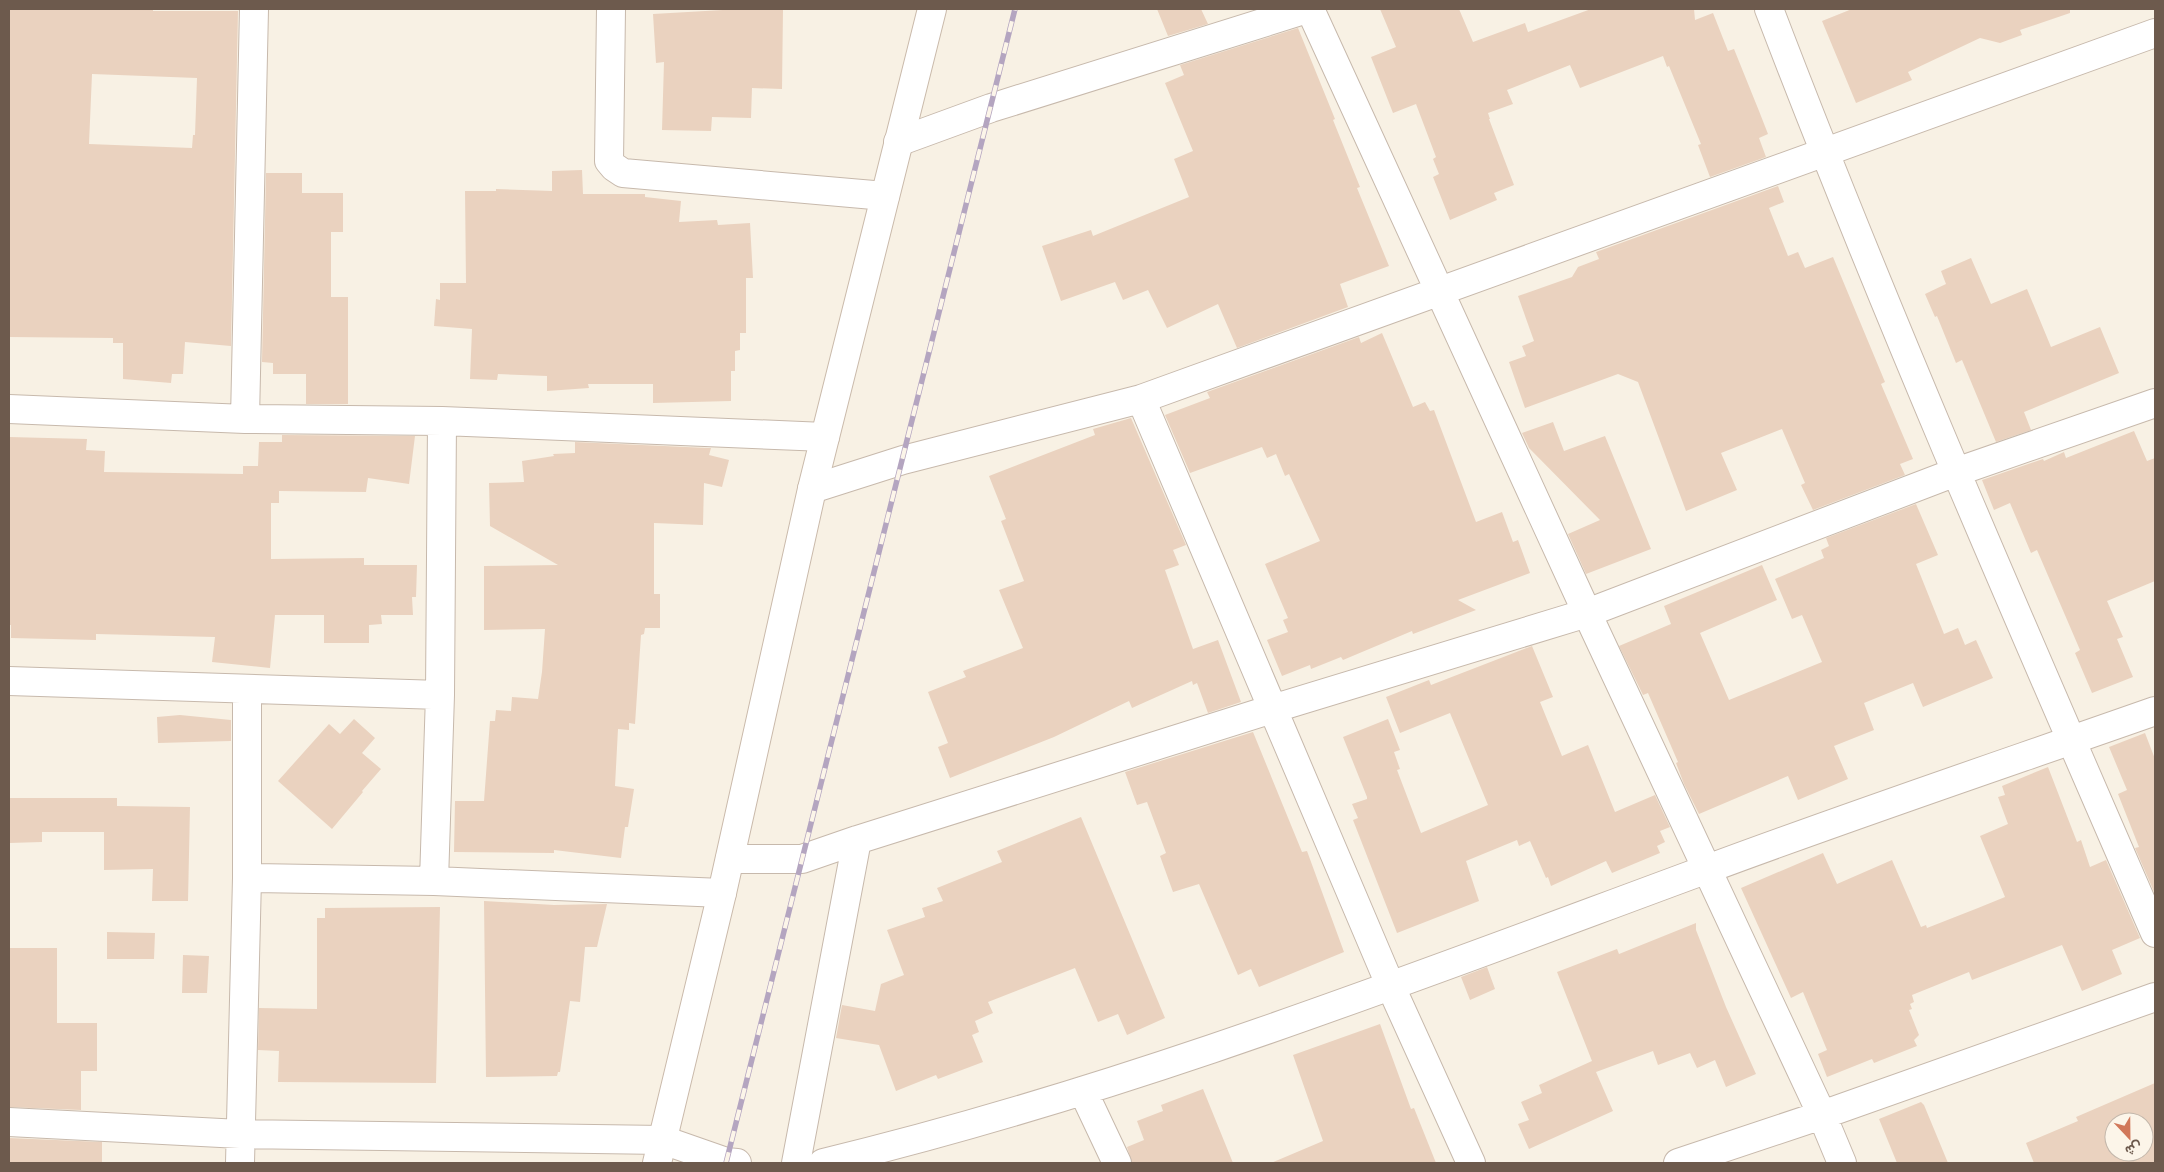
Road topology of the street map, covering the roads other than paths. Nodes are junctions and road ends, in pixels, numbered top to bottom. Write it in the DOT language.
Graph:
graph roads {
  1 [pos="254,9"];
  2 [pos="611,9"];
  3 [pos="932,9"];
  4 [pos="1308,9"];
  5 [pos="1769,9"];
  6 [pos="2155,33"];
  7 [pos="898,142"];
  8 [pos="1824,152"];
  9 [pos="885,196"];
  10 [pos="1439,291"];
  11 [pos="1141,399"];
  12 [pos="2155,403"];
  13 [pos="9,409"];
  14 [pos="245,419"];
  15 [pos="442,421"];
  16 [pos="825,437"];
  17 [pos="1956,472"];
  18 [pos="812,489"];
  19 [pos="1587,613"];
  20 [pos="9,681"];
  21 [pos="247,689"];
  22 [pos="440,695"];
  23 [pos="1272,709"];
  24 [pos="2155,711"];
  25 [pos="2071,741"];
  26 [pos="857,840"];
  27 [pos="730,859"];
  28 [pos="1706,869"];
  29 [pos="246,878"];
  30 [pos="434,881"];
  31 [pos="722,893"];
  32 [pos="2155,933"];
  33 [pos="1391,987"];
  34 [pos="2155,997"];
  35 [pos="1083,1092"];
  36 [pos="1822,1115"];
  37 [pos="9,1122"];
  38 [pos="240,1134"];
  39 [pos="660,1152"];
  40 [pos="240,1163"];
  41 [pos="738,1163"];
  42 [pos="796,1163"];
  43 [pos="823,1163"];
  44 [pos="1117,1163"];
  45 [pos="1471,1163"];
  46 [pos="1678,1163"];
  47 [pos="1842,1163"];
  1 -- 14 [label="street"];
  2 -- 9 [label="street"];
  3 -- 7 [label="street"];
  4 -- 7 [label="street"];
  4 -- 10 [label="street"];
  5 -- 8 [label="street"];
  6 -- 8 [label="street"];
  7 -- 9 [label="street"];
  8 -- 10 [label="street"];
  8 -- 17 [label="street"];
  9 -- 16 [label="street"];
  10 -- 11 [label="street"];
  10 -- 19 [label="street"];
  11 -- 18 [label="street"];
  11 -- 23 [label="street"];
  12 -- 17 [label="street"];
  13 -- 14 [label="street"];
  14 -- 15 [label="street"];
  15 -- 16 [label="street"];
  15 -- 22 [label="street"];
  16 -- 18 [label="street"];
  17 -- 19 [label="street"];
  17 -- 25 [label="street"];
  18 -- 27 [label="street"];
  19 -- 23 [label="street"];
  19 -- 28 [label="street"];
  20 -- 21 [label="street"];
  21 -- 22 [label="street"];
  21 -- 29 [label="street"];
  22 -- 30 [label="street"];
  23 -- 26 [label="street"];
  23 -- 33 [label="street"];
  24 -- 25 [label="street"];
  25 -- 28 [label="street"];
  25 -- 32 [label="street"];
  26 -- 27 [label="street"];
  26 -- 42 [label="street"];
  27 -- 31 [label="street"];
  28 -- 33 [label="street"];
  28 -- 36 [label="street"];
  29 -- 30 [label="street"];
  29 -- 38 [label="street"];
  30 -- 31 [label="street"];
  31 -- 39 [label="street"];
  33 -- 35 [label="street"];
  33 -- 45 [label="street"];
  34 -- 36 [label="street"];
  35 -- 43 [label="street"];
  35 -- 44 [label="street"];
  36 -- 46 [label="street"];
  36 -- 47 [label="street"];
  37 -- 38 [label="street"];
  38 -- 39 [label="street"];
  38 -- 40 [label="street"];
  39 -- 41 [label="street"];
}
